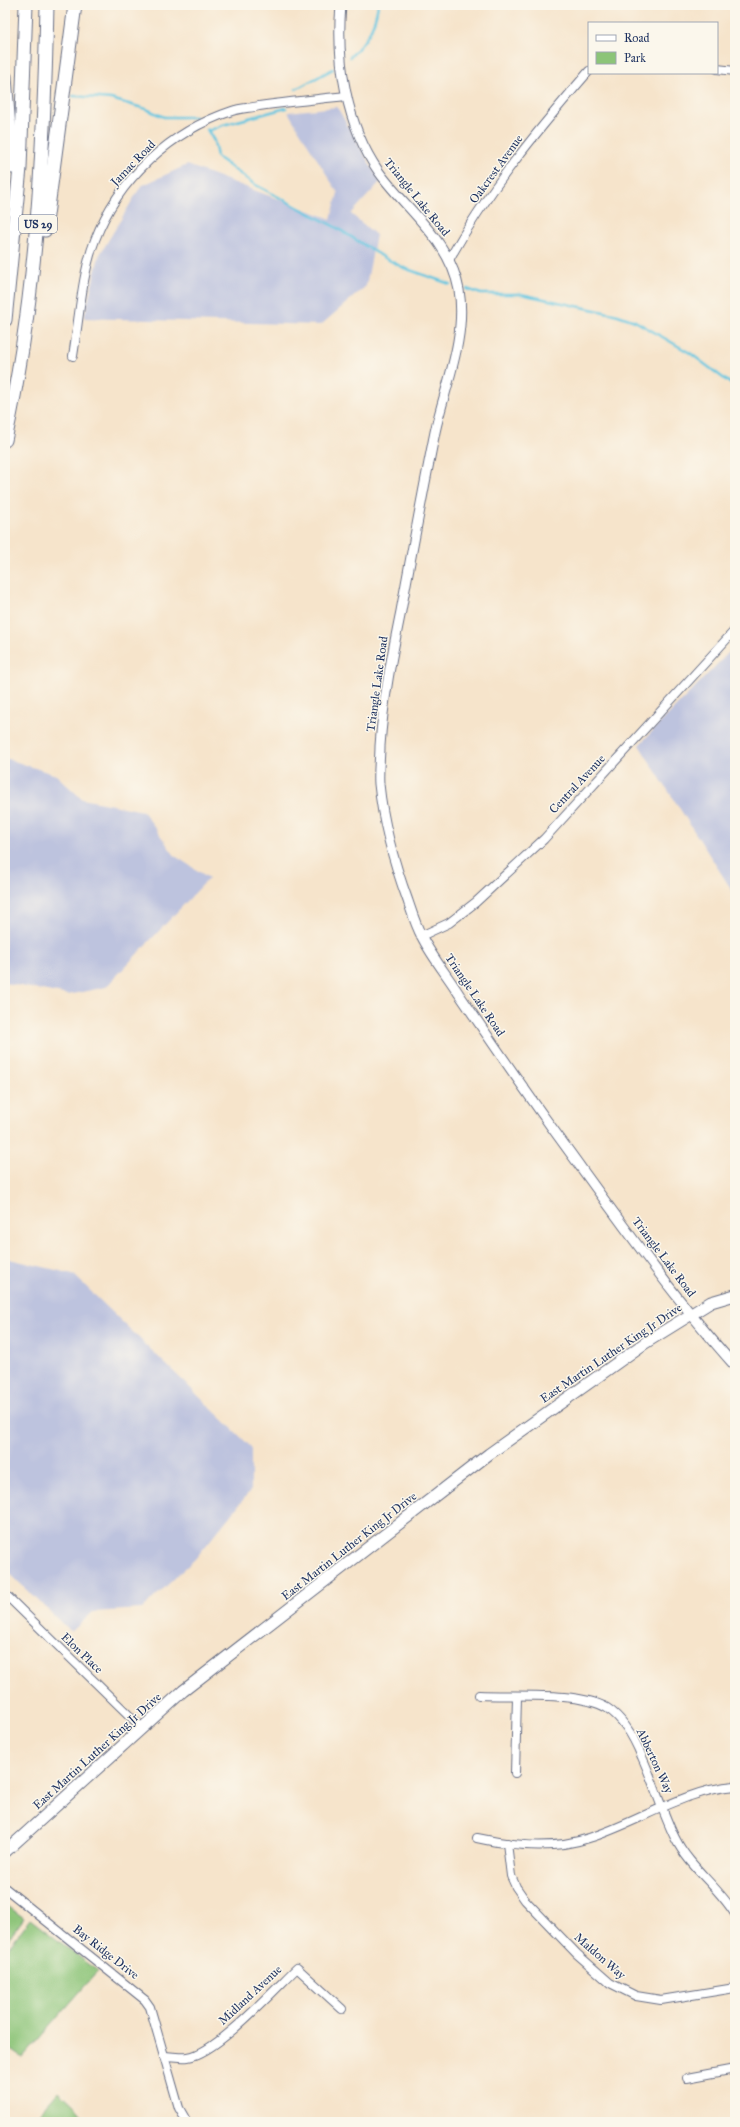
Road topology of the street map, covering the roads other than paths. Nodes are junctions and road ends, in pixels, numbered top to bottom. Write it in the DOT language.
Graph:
graph roads {
  1 [pos="26,5"];
  2 [pos="47,5"];
  3 [pos="75,5"];
  4 [pos="341,5"];
  5 [pos="718,69"];
  6 [pos="735,71"];
  7 [pos="588,72"];
  8 [pos="5,77"];
  9 [pos="347,96"];
  10 [pos="16,224"];
  11 [pos="449,260"];
  12 [pos="34,268"];
  13 [pos="5,320"];
  14 [pos="73,356"];
  15 [pos="5,440"];
  16 [pos="735,630"];
  17 [pos="421,936"];
  18 [pos="735,1295"];
  19 [pos="691,1314"];
  20 [pos="735,1366"];
  21 [pos="5,1594"];
  22 [pos="479,1695"];
  23 [pos="517,1697"];
  24 [pos="142,1728"];
  25 [pos="515,1773"];
  26 [pos="735,1786"];
  27 [pos="663,1807"];
  28 [pos="477,1838"];
  29 [pos="507,1843"];
  30 [pos="5,1852"];
  31 [pos="5,1888"];
  32 [pos="735,1914"];
  33 [pos="735,1988"];
  34 [pos="342,2009"];
  35 [pos="164,2056"];
  36 [pos="735,2069"];
  37 [pos="687,2078"];
  38 [pos="187,2122"];
  1 -- 10 [label="highway, US 29"];
  2 -- 12 [label="highway, US 29"];
  3 -- 12 [label="highway"];
  4 -- 9 [label="street, Triangle Lake Road"];
  5 -- 6 [label="street"];
  7 -- 11 [label="street, Oakcrest Avenue"];
  8 -- 10 [label="highway"];
  9 -- 11 [label="street, Triangle Lake Road"];
  9 -- 14 [label="street, Jamac Road"];
  10 -- 13 [label="highway, US 29"];
  11 -- 17 [label="street, Triangle Lake Road"];
  12 -- 15 [label="highway, US 29"];
  16 -- 17 [label="street, Central Avenue"];
  17 -- 19 [label="street, Triangle Lake Road"];
  18 -- 19 [label="main road, East Martin Luther King Jr Drive"];
  19 -- 20 [label="street, Triangle Lake Road"];
  19 -- 24 [label="main road, East Martin Luther King Jr Drive"];
  21 -- 24 [label="street, Elon Place"];
  22 -- 23 [label="street, Abberton Way"];
  23 -- 25 [label="street"];
  23 -- 27 [label="street, Abberton Way"];
  24 -- 30 [label="main road, East Martin Luther King Jr Drive"];
  26 -- 27 [label="street"];
  27 -- 29 [label="street"];
  27 -- 32 [label="street, Abberton Way"];
  28 -- 29 [label="street"];
  29 -- 33 [label="street, Maldon Way"];
  31 -- 35 [label="street, Bay Ridge Drive"];
  34 -- 35 [label="street, Midland Avenue"];
  35 -- 38 [label="street, Bay Ridge Drive"];
  36 -- 37 [label="street"];
}
